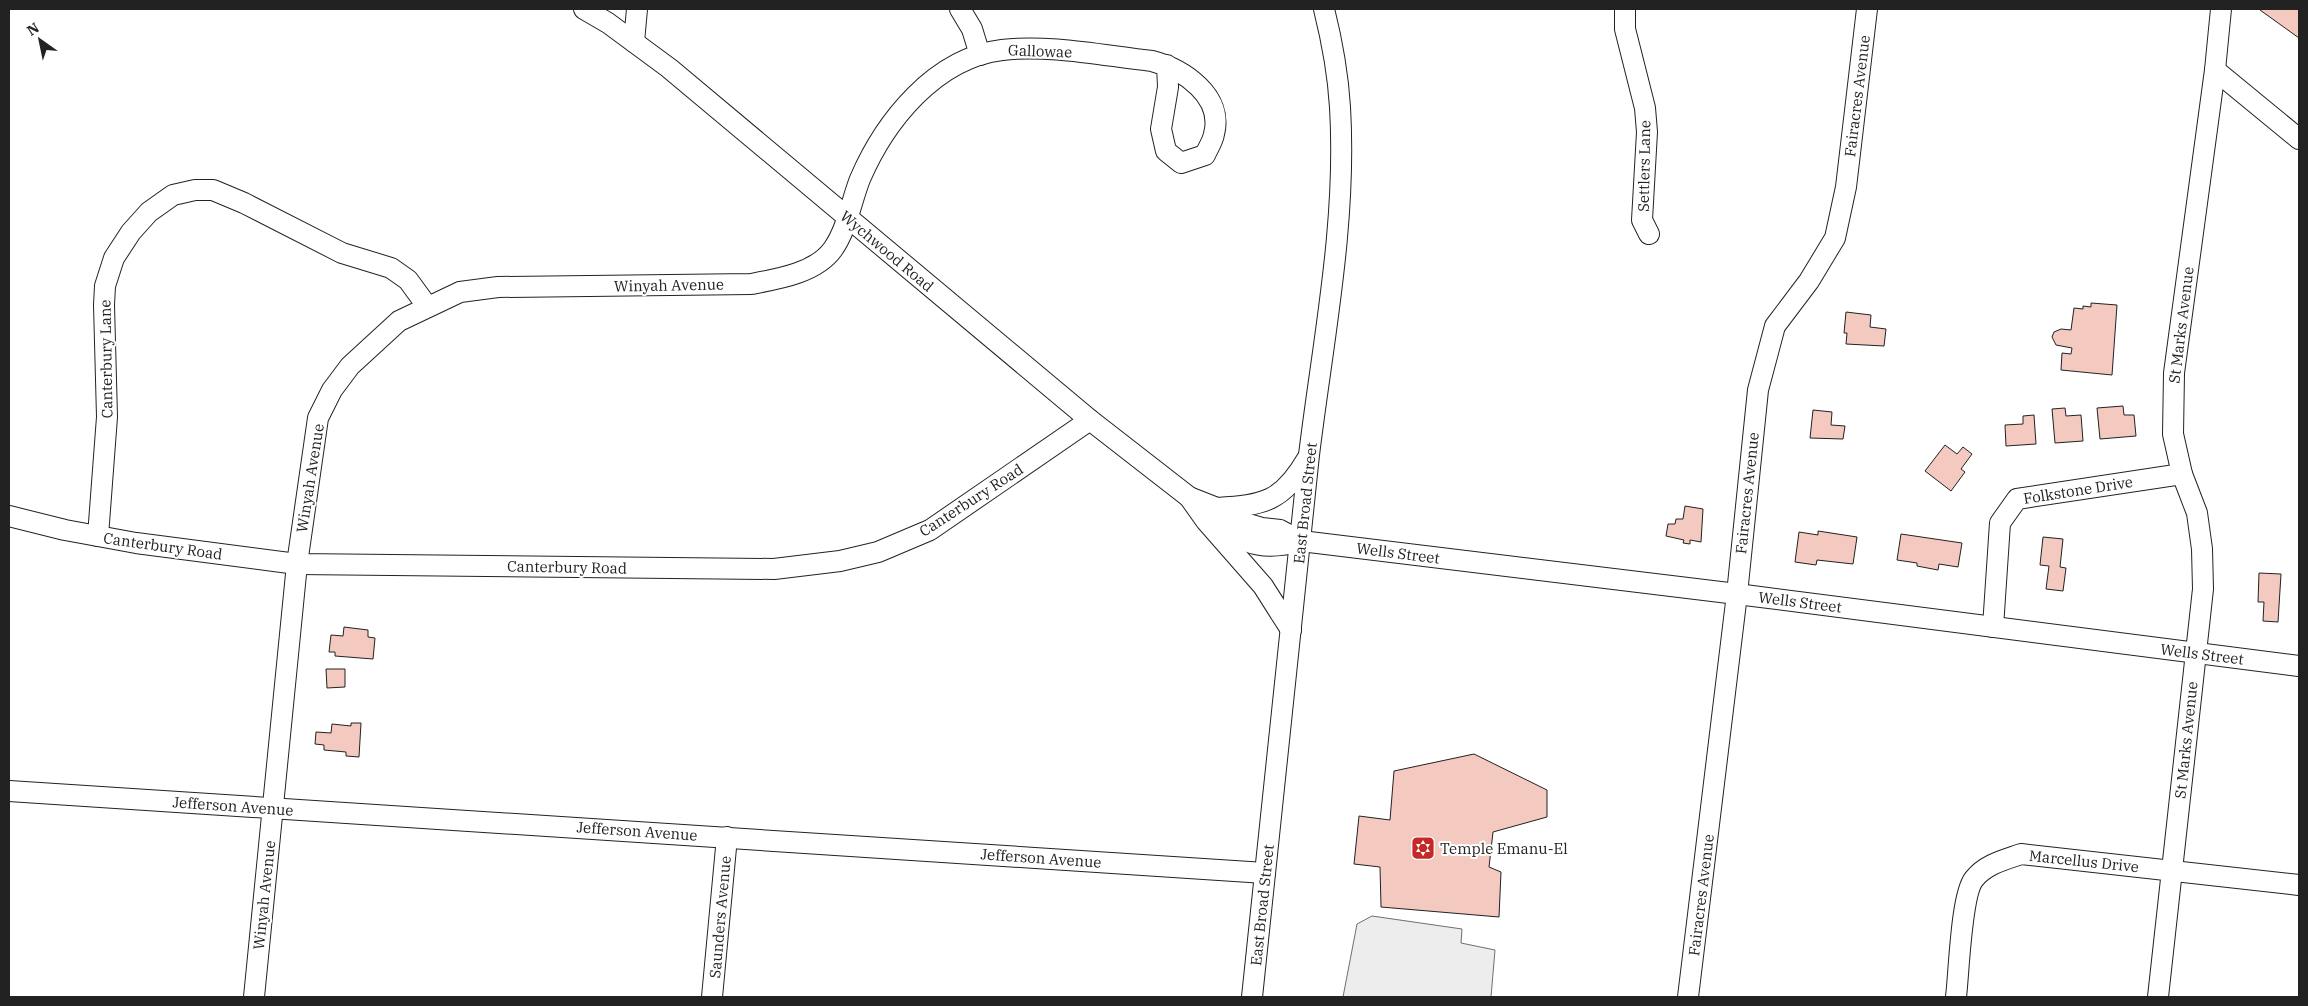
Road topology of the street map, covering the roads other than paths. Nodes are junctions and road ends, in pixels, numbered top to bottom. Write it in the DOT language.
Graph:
graph roads {
  1 [pos="584,9"];
  2 [pos="637,9"];
  3 [pos="960,9"];
  4 [pos="1324,9"];
  5 [pos="1625,9"];
  6 [pos="1867,9"];
  7 [pos="2221,9"];
  8 [pos="634,42"];
  9 [pos="980,55"];
  10 [pos="1167,65"];
  11 [pos="2215,70"];
  12 [pos="2299,139"];
  13 [pos="848,218"];
  14 [pos="1649,234"];
  15 [pos="427,306"];
  16 [pos="1090,420"];
  17 [pos="1309,455"];
  18 [pos="2182,474"];
  19 [pos="1211,515"];
  20 [pos="9,516"];
  21 [pos="98,536"];
  22 [pos="1301,541"];
  23 [pos="297,564"];
  24 [pos="1737,594"];
  25 [pos="1993,627"];
  26 [pos="1291,630"];
  27 [pos="2195,654"];
  28 [pos="2299,666"];
  29 [pos="9,791"];
  30 [pos="273,809"];
  31 [pos="727,837"];
  32 [pos="2171,871"];
  33 [pos="1265,873"];
  34 [pos="2299,885"];
  35 [pos="254,997"];
  36 [pos="712,997"];
  37 [pos="1252,997"];
  38 [pos="1688,997"];
  39 [pos="1956,997"];
  40 [pos="2158,997"];
  1 -- 8 [label="street, Wychwood Road"];
  2 -- 8 [label="street"];
  3 -- 9 [label="street"];
  4 -- 17 [label="street, East Broad Street"];
  5 -- 14 [label="street, Settlers Lane"];
  6 -- 24 [label="street, Fairacres Avenue"];
  7 -- 11 [label="street, St Marks Avenue"];
  8 -- 13 [label="street, Wychwood Road"];
  9 -- 10 [label="street, Gallowae"];
  9 -- 13 [label="street, Gallowae"];
  11 -- 12 [label="street"];
  11 -- 18 [label="street, St Marks Avenue"];
  13 -- 15 [label="street, Winyah Avenue"];
  13 -- 16 [label="street, Wychwood Road"];
  15 -- 21 [label="street, Canterbury Lane"];
  15 -- 23 [label="street, Winyah Avenue"];
  16 -- 19 [label="street, Wychwood Road"];
  16 -- 23 [label="street, Canterbury Road"];
  17 -- 19 [label="street, Wychwood Road"];
  17 -- 22 [label="street, East Broad Street"];
  18 -- 25 [label="street, Folkstone Drive"];
  18 -- 27 [label="street, St Marks Avenue"];
  19 -- 22 [label="street, Wychwood Road"];
  19 -- 26 [label="street, Wychwood Road"];
  20 -- 21 [label="street, Canterbury Road"];
  21 -- 23 [label="street, Canterbury Road"];
  22 -- 24 [label="street, Wells Street"];
  22 -- 26 [label="street, East Broad Street"];
  23 -- 30 [label="street, Winyah Avenue"];
  24 -- 25 [label="street, Wells Street"];
  24 -- 38 [label="street, Fairacres Avenue"];
  25 -- 27 [label="street, Wells Street"];
  26 -- 33 [label="street, East Broad Street"];
  27 -- 28 [label="street, Wells Street"];
  27 -- 32 [label="street, St Marks Avenue"];
  29 -- 30 [label="street, Jefferson Avenue"];
  30 -- 31 [label="street, Jefferson Avenue"];
  30 -- 35 [label="street, Winyah Avenue"];
  31 -- 33 [label="street, Jefferson Avenue"];
  31 -- 36 [label="street, Saunders Avenue"];
  32 -- 34 [label="street, Marcellus Drive"];
  32 -- 39 [label="street, Marcellus Drive"];
  32 -- 40 [label="street, St Marks Avenue"];
  33 -- 37 [label="street, East Broad Street"];
}
